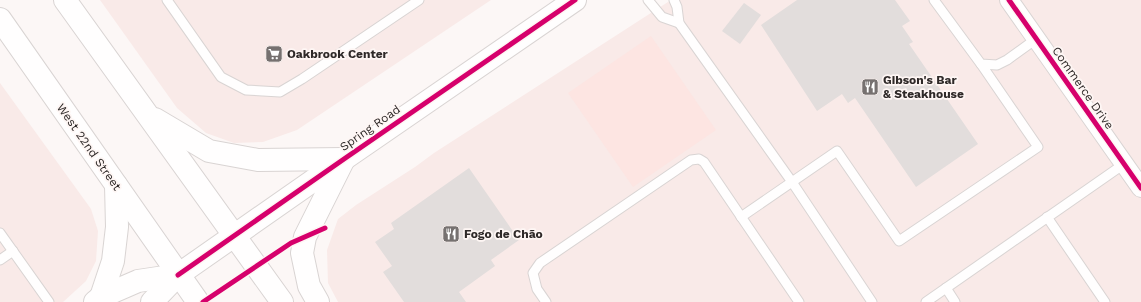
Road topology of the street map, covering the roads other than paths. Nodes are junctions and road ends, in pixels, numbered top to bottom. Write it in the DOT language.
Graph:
graph roads {
  1 [pos="65,0"];
  2 [pos="167,0"];
  3 [pos="419,0"];
  4 [pos="575,0"];
  5 [pos="648,0"];
  6 [pos="674,0"];
  7 [pos="934,0"];
  8 [pos="1009,0"];
  9 [pos="0,19"];
  10 [pos="679,23"];
  11 [pos="1036,39"];
  12 [pos="981,64"];
  13 [pos="147,114"];
  14 [pos="344,158"];
  15 [pos="1124,164"];
  16 [pos="792,182"];
  17 [pos="116,185"];
  18 [pos="1141,188"];
  19 [pos="741,217"];
  20 [pos="1047,217"];
  21 [pos="0,233"];
  22 [pos="235,235"];
  23 [pos="13,251"];
  24 [pos="0,260"];
  25 [pos="178,275"];
  26 [pos="946,288"];
  27 [pos="98,300"];
  28 [pos="49,302"];
  29 [pos="152,302"];
  30 [pos="198,302"];
  31 [pos="282,302"];
  32 [pos="318,302"];
  33 [pos="546,302"];
  34 [pos="799,302"];
  35 [pos="872,302"];
  36 [pos="926,302"];
  37 [pos="955,302"];
  38 [pos="1105,302"];
  1 -- 13 [label="main road"];
  2 -- 3 [label="lane"];
  4 -- 14 [label="main road, Spring Road"];
  5 -- 10 [label="lane"];
  6 -- 10 [label="lane"];
  7 -- 12 [label="lane"];
  8 -- 11 [label="street, Commerce Drive"];
  9 -- 17 [label="main road, West 22nd Street"];
  10 -- 16 [label="lane"];
  11 -- 12 [label="lane"];
  11 -- 15 [label="street, Commerce Drive"];
  12 -- 16 [label="lane"];
  13 -- 14 [label="main road"];
  13 -- 22 [label="main road"];
  14 -- 22 [label="main road, Spring Road"];
  14 -- 32 [label="main road"];
  15 -- 18 [label="street, Commerce Drive"];
  15 -- 20 [label="lane"];
  16 -- 19 [label="lane"];
  16 -- 35 [label="lane"];
  17 -- 25 [label="main road, West 22nd Street"];
  17 -- 27 [label="main road"];
  19 -- 33 [label="lane"];
  19 -- 34 [label="lane"];
  20 -- 26 [label="lane"];
  20 -- 38 [label="lane"];
  21 -- 23 [label="lane"];
  22 -- 25 [label="main road, Spring Road"];
  22 -- 31 [label="main road"];
  23 -- 24 [label="lane"];
  23 -- 28 [label="lane"];
  25 -- 27 [label="main road"];
  25 -- 29 [label="main road, Spring Road"];
  25 -- 30 [label="main road, West 22nd Street"];
  26 -- 36 [label="lane"];
  26 -- 37 [label="lane"];
}
